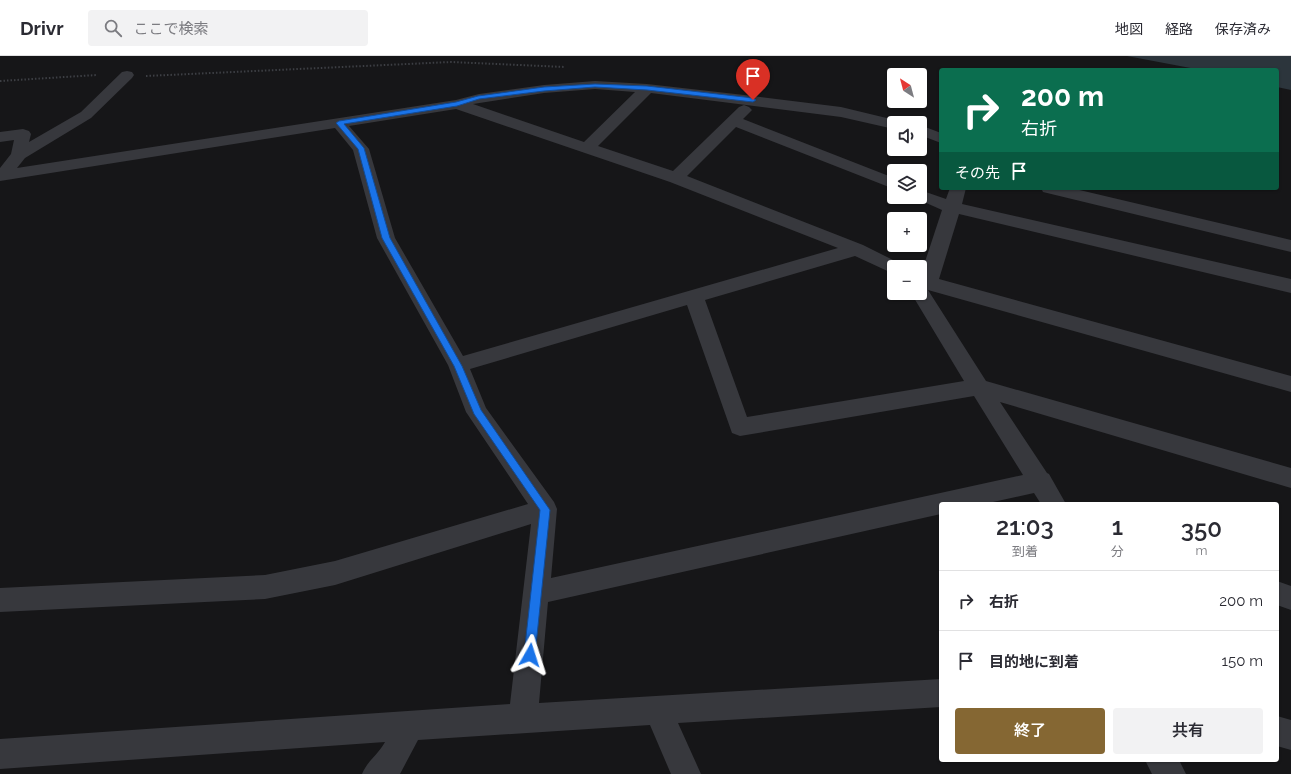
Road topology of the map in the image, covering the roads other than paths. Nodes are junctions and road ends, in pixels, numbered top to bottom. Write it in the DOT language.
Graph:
graph roads {
  1 [pos="127,75"];
  2 [pos="647,88"];
  3 [pos="753,100"];
  4 [pos="457,104"];
  5 [pos="734,121"];
  6 [pos="887,122"];
  7 [pos="339,123"];
  8 [pos="927,133"];
  9 [pos="0,137"];
  10 [pos="939,137"];
  11 [pos="587,148"];
  12 [pos="19,155"];
  13 [pos="1,176"];
  14 [pos="676,178"];
  15 [pos="887,181"];
  16 [pos="957,190"];
  17 [pos="1057,190"];
  18 [pos="927,198"];
  19 [pos="952,207"];
  20 [pos="1291,246"];
  21 [pos="857,249"];
  22 [pos="887,264"];
  23 [pos="927,274"];
  24 [pos="927,286"];
  25 [pos="1291,286"];
  26 [pos="927,292"];
  27 [pos="694,296"];
  28 [pos="458,366"];
  29 [pos="1291,384"];
  30 [pos="979,387"];
  31 [pos="1291,478"];
  32 [pos="1041,481"];
  33 [pos="946,502"];
  34 [pos="1053,502"];
  35 [pos="939,504"];
  36 [pos="545,510"];
  37 [pos="536,593"];
  38 [pos="1279,594"];
  39 [pos="1291,598"];
  40 [pos="0,600"];
  41 [pos="939,693"];
  42 [pos="658,710"];
  43 [pos="523,718"];
  44 [pos="410,726"];
  45 [pos="1279,732"];
  46 [pos="1291,735"];
  47 [pos="0,754"];
  48 [pos="1162,762"];
  49 [pos="377,774"];
  50 [pos="686,774"];
  51 [pos="1171,774"];
  1 -- 12 [label="street"];
  2 -- 3 [label="street"];
  2 -- 4 [label="street"];
  2 -- 11 [label="street"];
  3 -- 5 [label="street"];
  3 -- 6 [label="street"];
  4 -- 7 [label="street"];
  4 -- 11 [label="street"];
  5 -- 14 [label="street"];
  5 -- 15 [label="street"];
  7 -- 13 [label="street"];
  7 -- 28 [label="street"];
  8 -- 10 [label="street"];
  9 -- 12 [label="street"];
  11 -- 14 [label="street"];
  12 -- 13 [label="street"];
  14 -- 21 [label="street"];
  16 -- 19 [label="street"];
  17 -- 20 [label="street"];
  18 -- 19 [label="street"];
  19 -- 23 [label="street"];
  19 -- 25 [label="street"];
  21 -- 22 [label="street"];
  21 -- 27 [label="street"];
  24 -- 29 [label="street"];
  26 -- 30 [label="street"];
  27 -- 28 [label="street"];
  27 -- 30 [label="street"];
  28 -- 36 [label="street"];
  30 -- 31 [label="street"];
  30 -- 32 [label="street"];
  32 -- 33 [label="street"];
  32 -- 34 [label="street"];
  35 -- 37 [label="street"];
  36 -- 37 [label="street"];
  36 -- 40 [label="street"];
  37 -- 43 [label="street"];
  38 -- 39 [label="street"];
  41 -- 42 [label="street"];
  42 -- 43 [label="street"];
  42 -- 50 [label="street"];
  43 -- 44 [label="street"];
  44 -- 47 [label="street"];
  44 -- 49 [label="street"];
  45 -- 46 [label="street"];
  48 -- 51 [label="street"];
}
